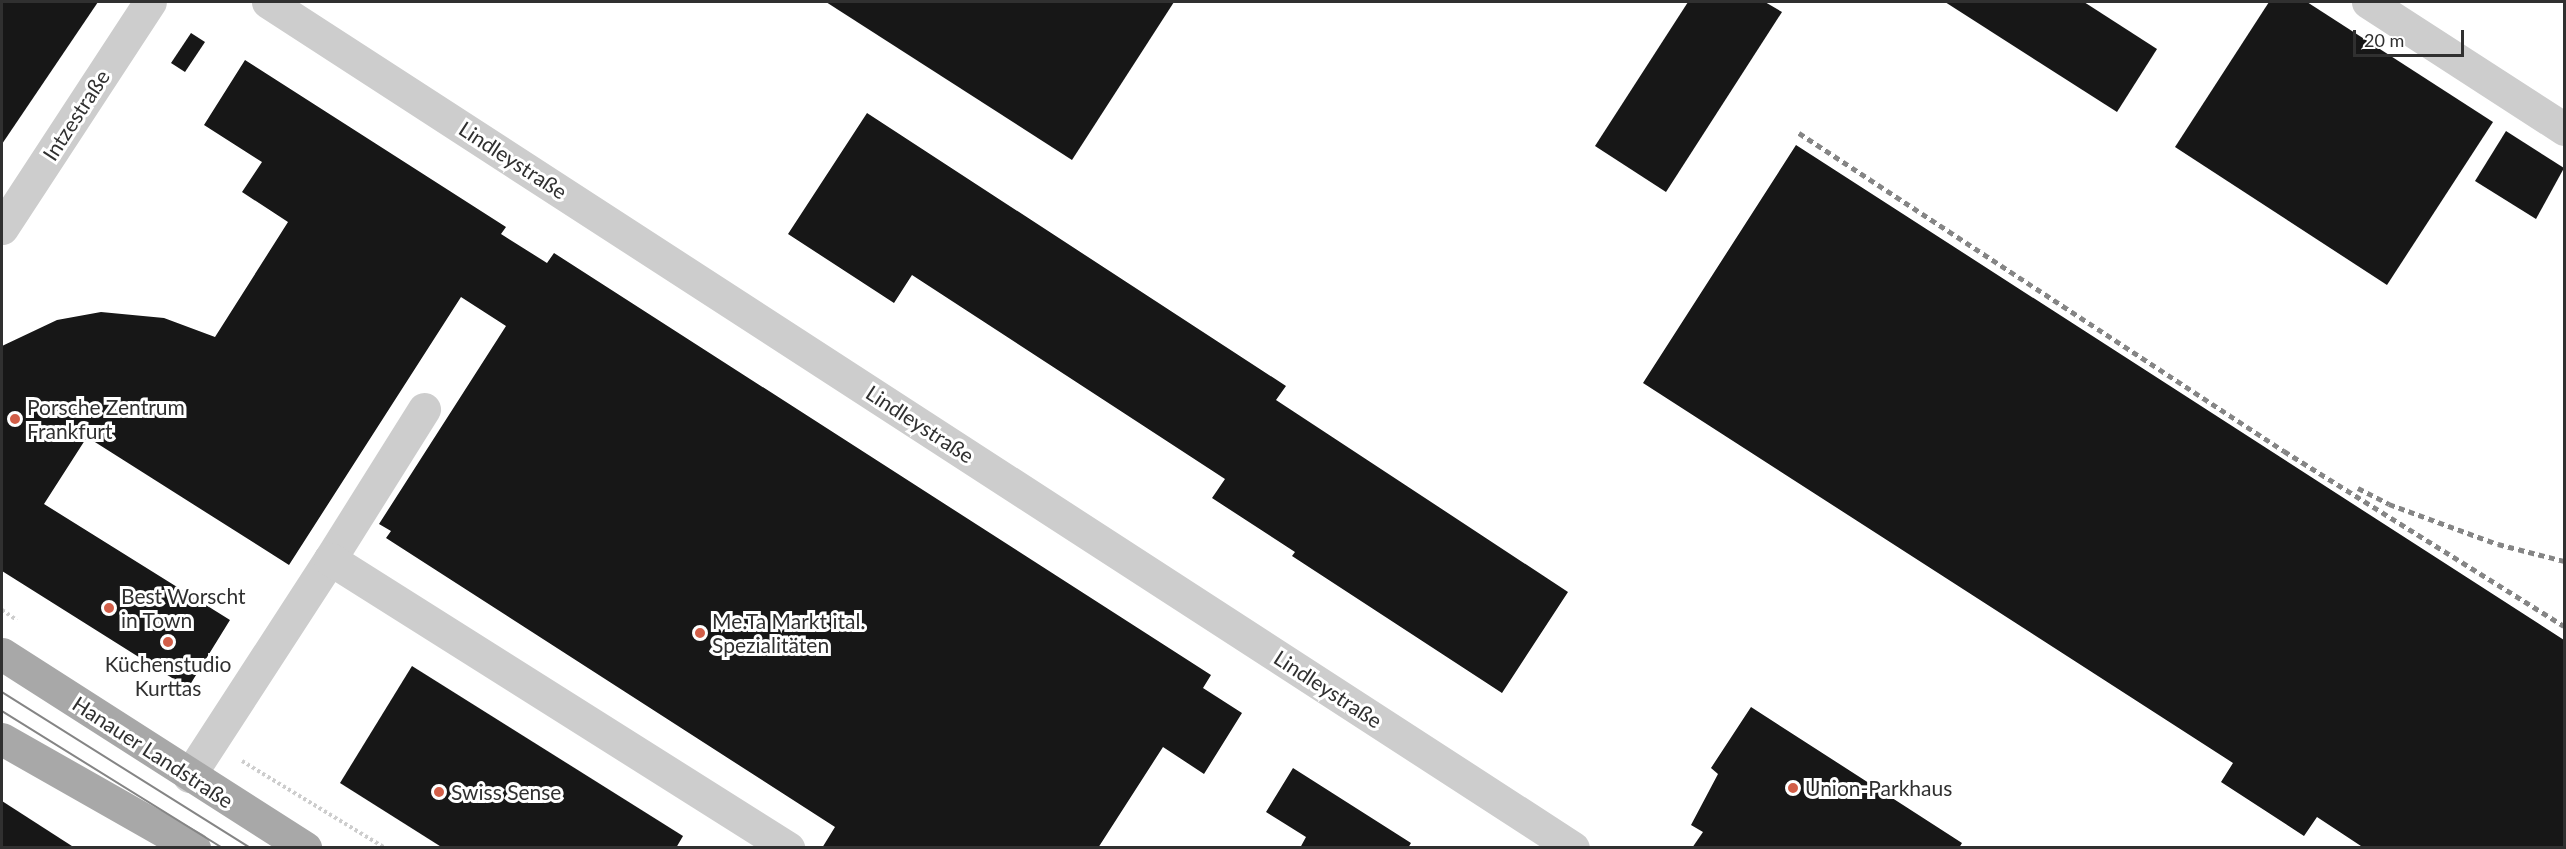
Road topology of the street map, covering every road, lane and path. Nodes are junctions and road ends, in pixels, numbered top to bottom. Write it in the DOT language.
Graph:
graph roads {
  1 [pos="150,2"];
  2 [pos="268,2"];
  3 [pos="2368,2"];
  4 [pos="2565,129"];
  5 [pos="2,227"];
  6 [pos="424,409"];
  7 [pos="330,559"];
  8 [pos="2,654"];
  9 [pos="2,739"];
  10 [pos="211,742"];
  11 [pos="189,776"];
  12 [pos="194,848"];
  13 [pos="305,848"];
  14 [pos="385,848"];
  15 [pos="788,848"];
  16 [pos="1573,848"];
  1 -- 5 [label="street, Intzestraße"];
  2 -- 16 [label="street, Lindleystraße"];
  3 -- 4 [label="street"];
  6 -- 7 [label="street"];
  7 -- 10 [label="street"];
  7 -- 15 [label="street"];
  8 -- 11 [label="main road, Hanauer Landstraße"];
  9 -- 12 [label="main road"];
  10 -- 11 [label="street"];
  10 -- 14 [label="path"];
  11 -- 13 [label="main road, Hanauer Landstraße"];
}
